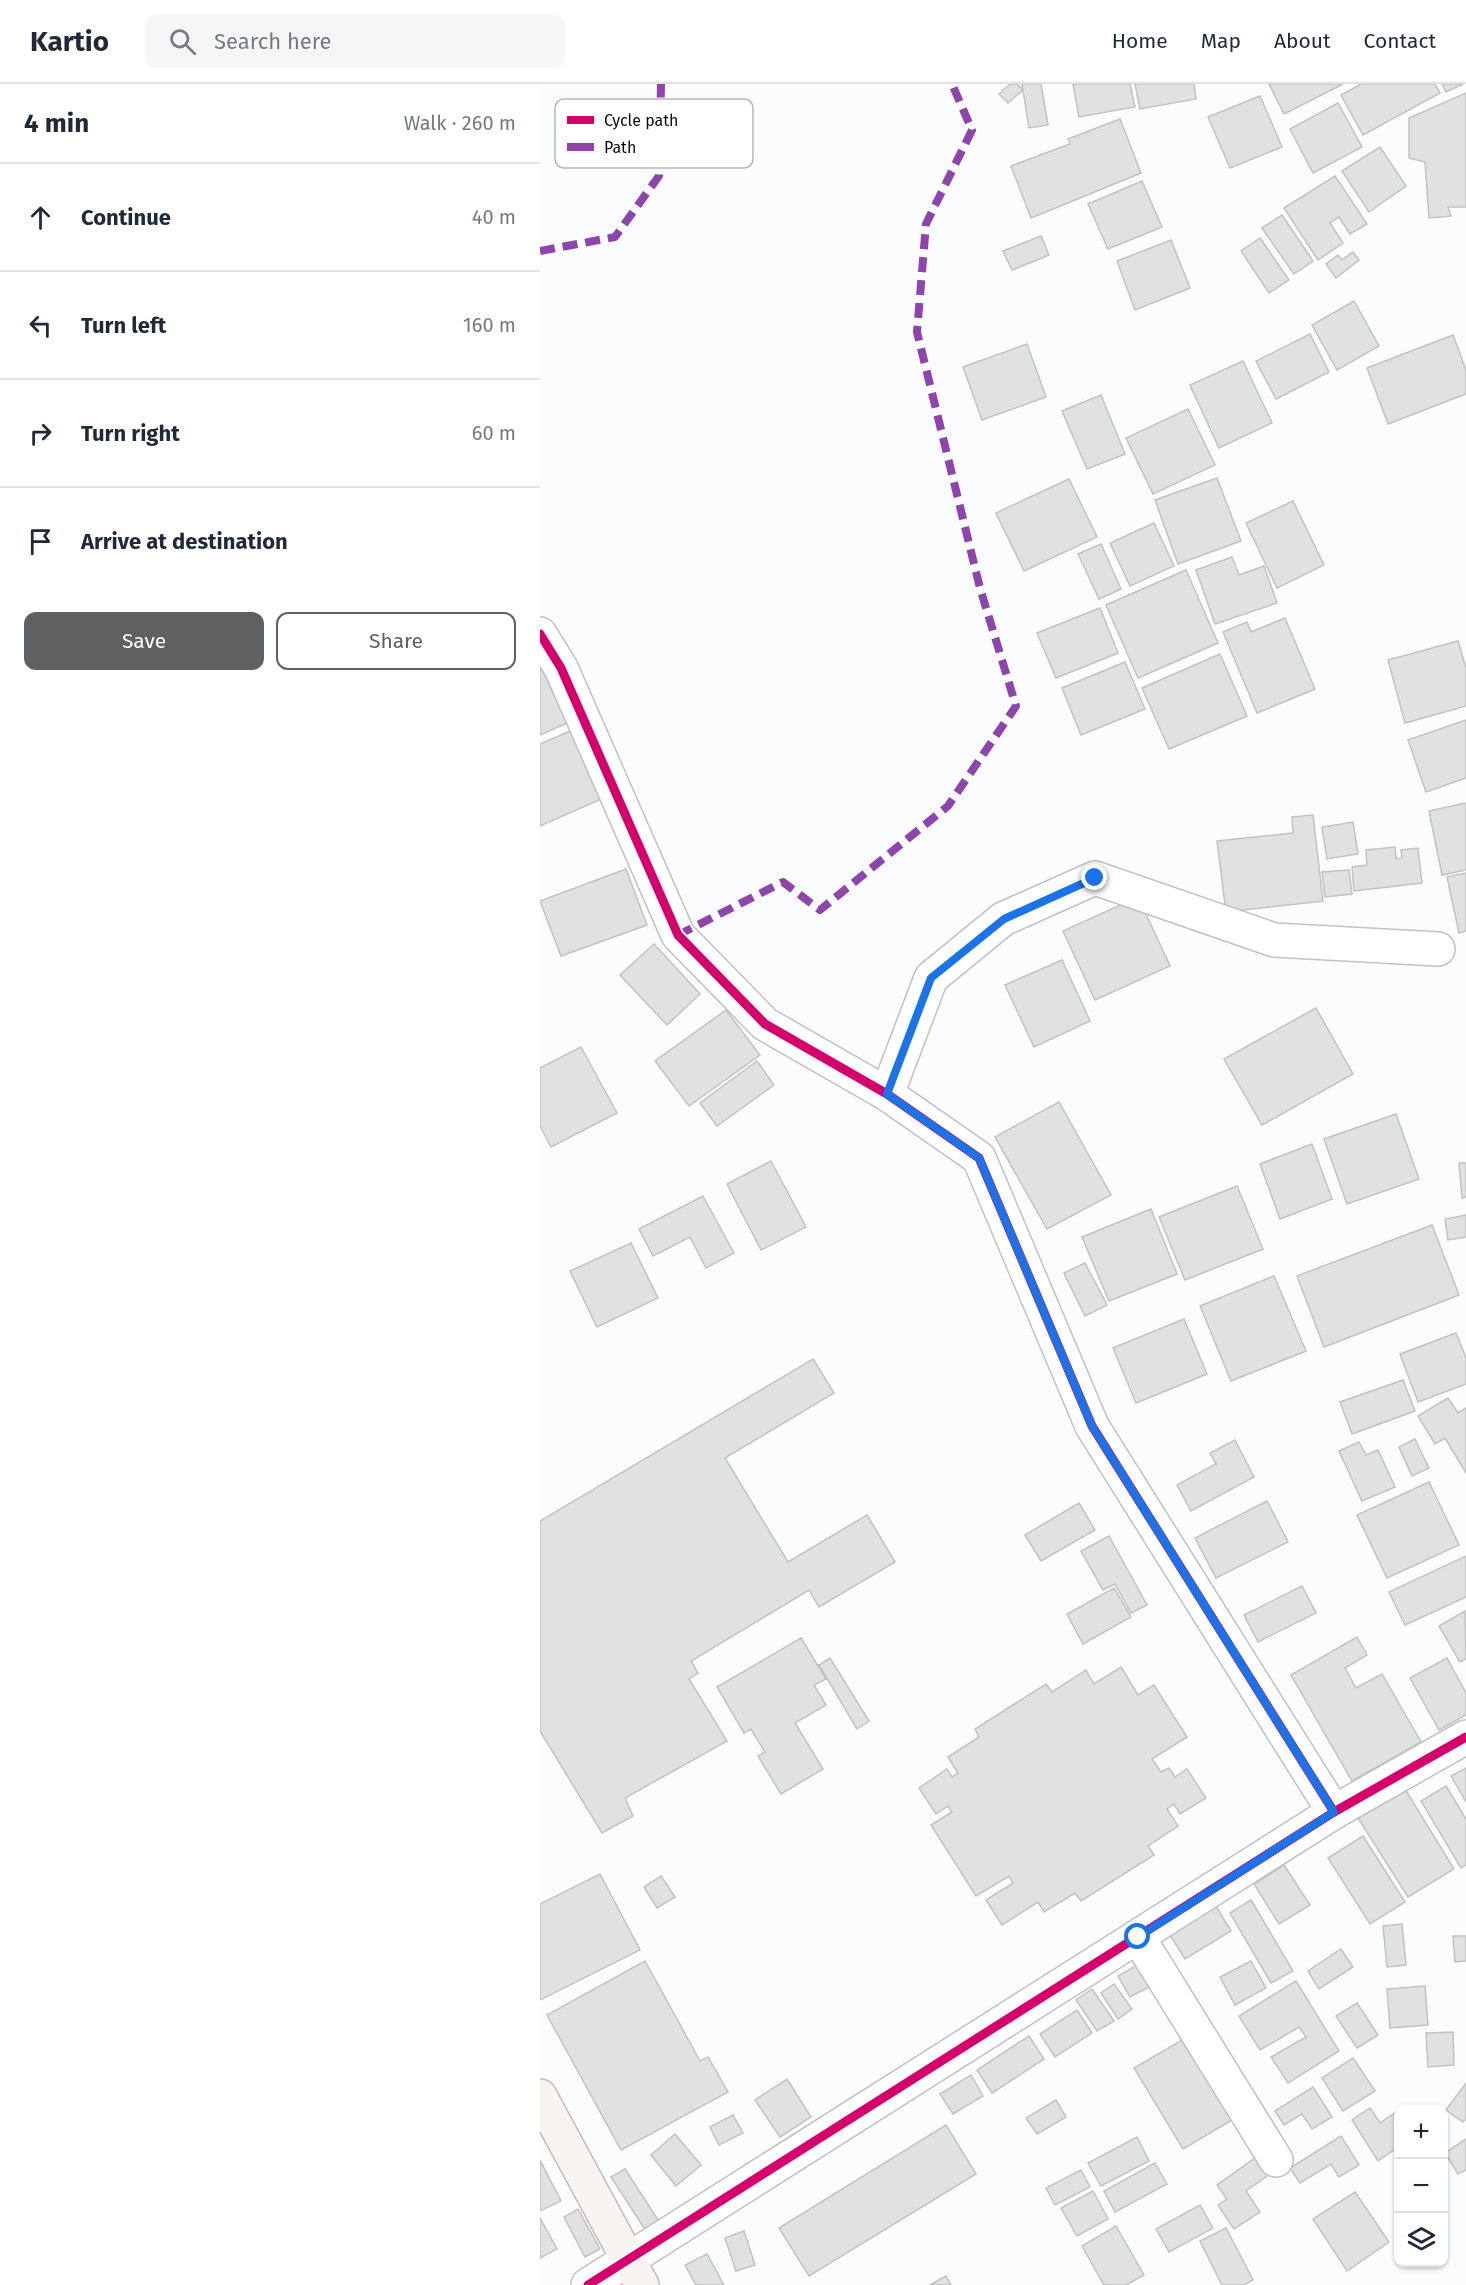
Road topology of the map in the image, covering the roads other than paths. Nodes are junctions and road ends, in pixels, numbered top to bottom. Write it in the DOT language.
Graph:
graph roads {
  1 [pos="540,634"];
  2 [pos="1438,949"];
  3 [pos="887,1094"];
  4 [pos="1466,1737"];
  5 [pos="1334,1812"];
  6 [pos="1138,1937"];
  7 [pos="540,2096"];
  8 [pos="1276,2160"];
  9 [pos="634,2273"];
  10 [pos="588,2285"];
  1 -- 3 [label="street"];
  2 -- 3 [label="street"];
  3 -- 5 [label="street"];
  4 -- 5 [label="street"];
  5 -- 6 [label="street"];
  6 -- 8 [label="street"];
  6 -- 9 [label="street"];
  7 -- 9 [label="main road"];
  9 -- 10 [label="street"];
}
